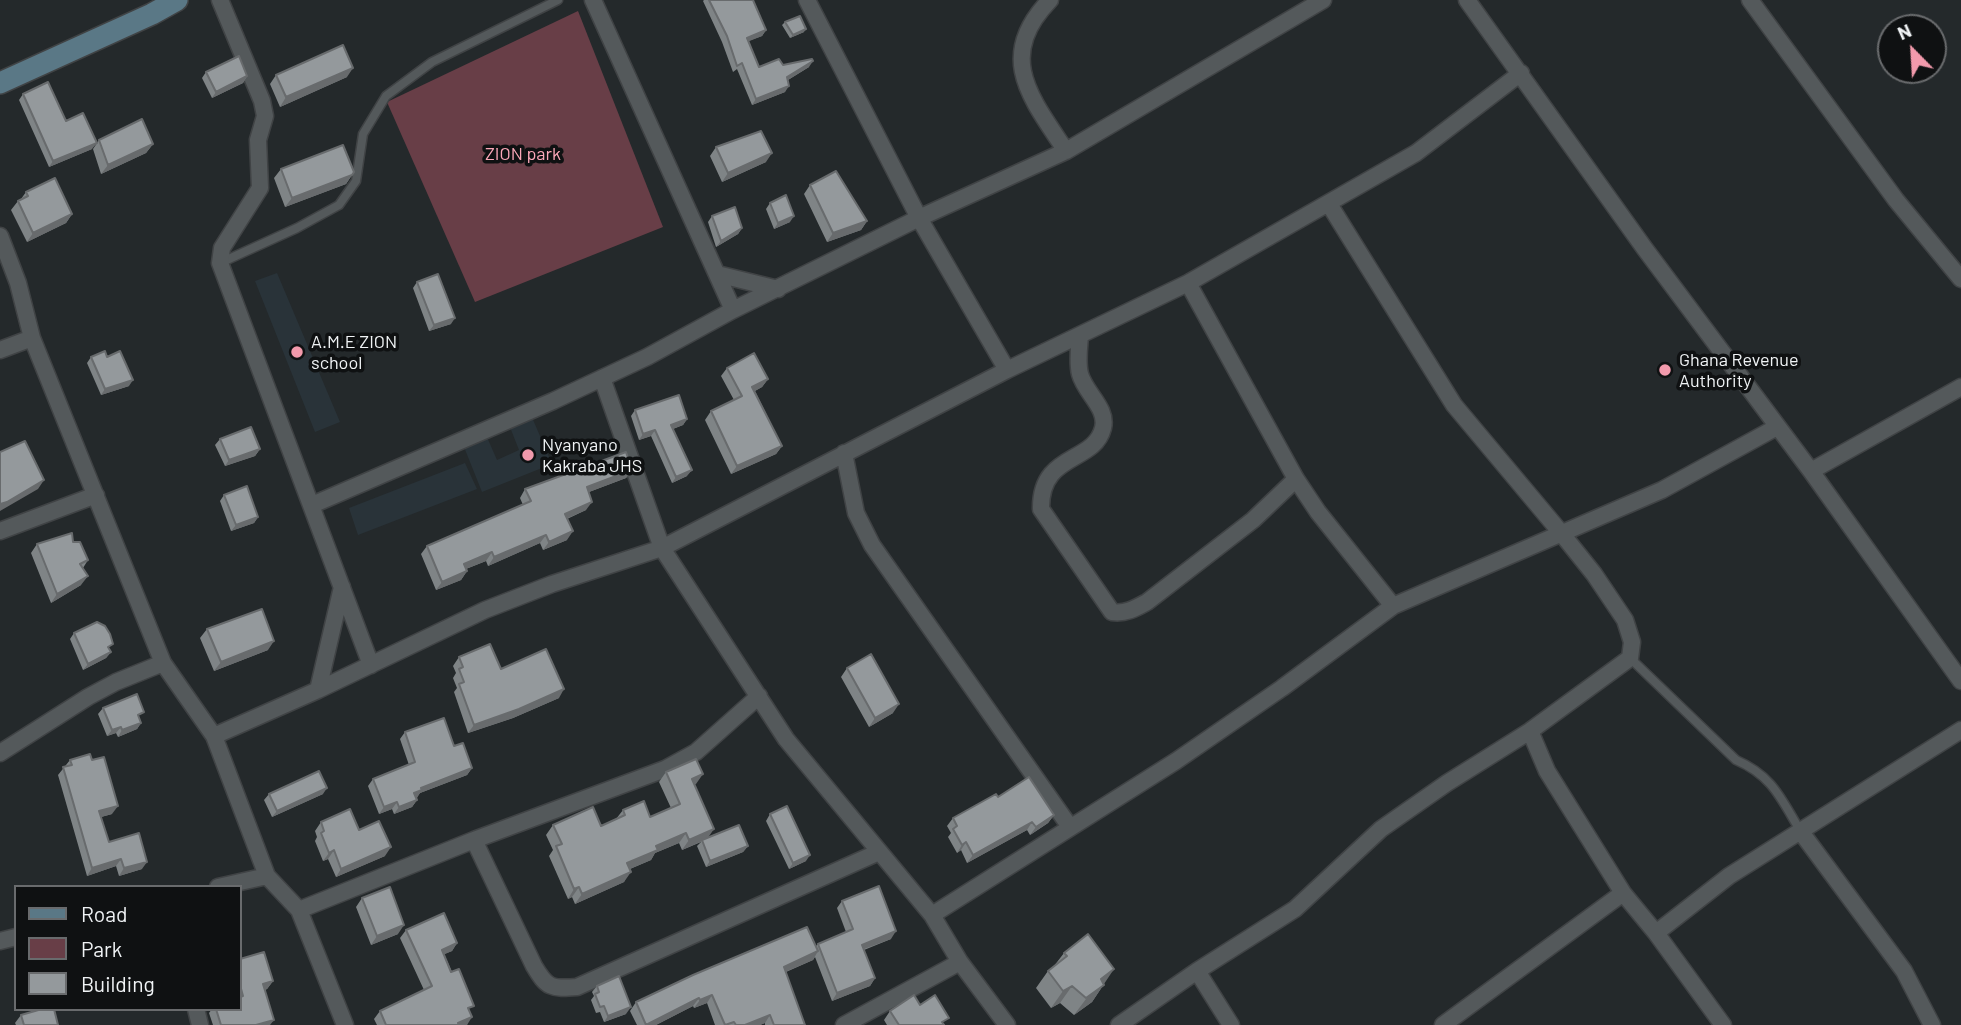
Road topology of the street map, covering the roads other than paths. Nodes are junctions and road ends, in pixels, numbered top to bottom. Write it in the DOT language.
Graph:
graph roads {
  1 [pos="177,0"];
  2 [pos="220,0"];
  3 [pos="558,0"];
  4 [pos="593,0"];
  5 [pos="807,0"];
  6 [pos="1049,0"];
  7 [pos="1323,0"];
  8 [pos="1467,0"];
  9 [pos="1750,0"];
  10 [pos="148,7"];
  11 [pos="1521,73"];
  12 [pos="0,83"];
  13 [pos="1066,151"];
  14 [pos="1329,204"];
  15 [pos="919,218"];
  16 [pos="0,236"];
  17 [pos="220,263"];
  18 [pos="717,274"];
  19 [pos="1961,279"];
  20 [pos="1188,283"];
  21 [pos="778,289"];
  22 [pos="733,310"];
  23 [pos="1080,337"];
  24 [pos="32,338"];
  25 [pos="0,350"];
  26 [pos="1007,370"];
  27 [pos="602,378"];
  28 [pos="1961,387"];
  29 [pos="1777,427"];
  30 [pos="844,453"];
  31 [pos="1811,471"];
  32 [pos="1296,480"];
  33 [pos="96,495"];
  34 [pos="312,505"];
  35 [pos="0,531"];
  36 [pos="1562,534"];
  37 [pos="662,548"];
  38 [pos="342,586"];
  39 [pos="1393,606"];
  40 [pos="1630,658"];
  41 [pos="163,663"];
  42 [pos="371,665"];
  43 [pos="1961,681"];
  44 [pos="318,690"];
  45 [pos="759,696"];
  46 [pos="1961,730"];
  47 [pos="1530,731"];
  48 [pos="214,736"];
  49 [pos="0,753"];
  50 [pos="1070,827"];
  51 [pos="1801,832"];
  52 [pos="474,840"];
  53 [pos="879,852"];
  54 [pos="267,877"];
  55 [pos="228,885"];
  56 [pos="1623,893"];
  57 [pos="299,910"];
  58 [pos="932,915"];
  59 [pos="1656,933"];
  60 [pos="960,962"];
  61 [pos="1196,971"];
  62 [pos="345,1025"];
  63 [pos="844,1025"];
  64 [pos="1007,1025"];
  65 [pos="1119,1025"];
  66 [pos="1231,1025"];
  67 [pos="1443,1025"];
  68 [pos="1723,1025"];
  69 [pos="1932,1025"];
  1 -- 10 [label="street"];
  2 -- 17 [label="street"];
  3 -- 17 [label="lane"];
  4 -- 18 [label="street"];
  5 -- 15 [label="street"];
  6 -- 13 [label="street"];
  7 -- 13 [label="street"];
  8 -- 11 [label="street"];
  9 -- 19 [label="street"];
  10 -- 12 [label="street"];
  11 -- 14 [label="street"];
  11 -- 29 [label="street"];
  13 -- 15 [label="street"];
  14 -- 20 [label="street"];
  14 -- 36 [label="street"];
  15 -- 21 [label="street"];
  15 -- 26 [label="street"];
  16 -- 24 [label="street"];
  17 -- 34 [label="street"];
  18 -- 21 [label="street"];
  18 -- 22 [label="street"];
  20 -- 23 [label="street"];
  20 -- 32 [label="street"];
  21 -- 22 [label="street"];
  22 -- 27 [label="street"];
  23 -- 26 [label="street"];
  23 -- 32 [label="street"];
  24 -- 25 [label="street"];
  24 -- 33 [label="street"];
  26 -- 30 [label="street"];
  27 -- 34 [label="street"];
  27 -- 37 [label="street"];
  28 -- 31 [label="street"];
  29 -- 31 [label="street"];
  29 -- 36 [label="street"];
  30 -- 37 [label="street"];
  30 -- 50 [label="street"];
  31 -- 43 [label="street"];
  32 -- 39 [label="street"];
  33 -- 35 [label="street"];
  33 -- 41 [label="street"];
  34 -- 38 [label="street"];
  36 -- 39 [label="street"];
  36 -- 40 [label="street"];
  37 -- 42 [label="street"];
  37 -- 45 [label="street"];
  38 -- 42 [label="street"];
  38 -- 44 [label="street"];
  39 -- 50 [label="street"];
  40 -- 47 [label="street"];
  40 -- 51 [label="lane"];
  41 -- 48 [label="street"];
  41 -- 49 [label="street"];
  42 -- 44 [label="street"];
  44 -- 48 [label="street"];
  45 -- 52 [label="street"];
  45 -- 53 [label="street"];
  46 -- 51 [label="street"];
  47 -- 56 [label="street"];
  47 -- 61 [label="street"];
  48 -- 54 [label="street"];
  50 -- 58 [label="street"];
  51 -- 59 [label="street"];
  51 -- 69 [label="street"];
  52 -- 53 [label="street"];
  52 -- 57 [label="street"];
  53 -- 58 [label="street"];
  54 -- 55 [label="street"];
  54 -- 57 [label="street"];
  56 -- 59 [label="street"];
  56 -- 67 [label="street"];
  57 -- 62 [label="street"];
  58 -- 60 [label="street"];
  59 -- 68 [label="street"];
  60 -- 63 [label="street"];
  60 -- 64 [label="street"];
  61 -- 65 [label="street"];
  61 -- 66 [label="street"];
}
